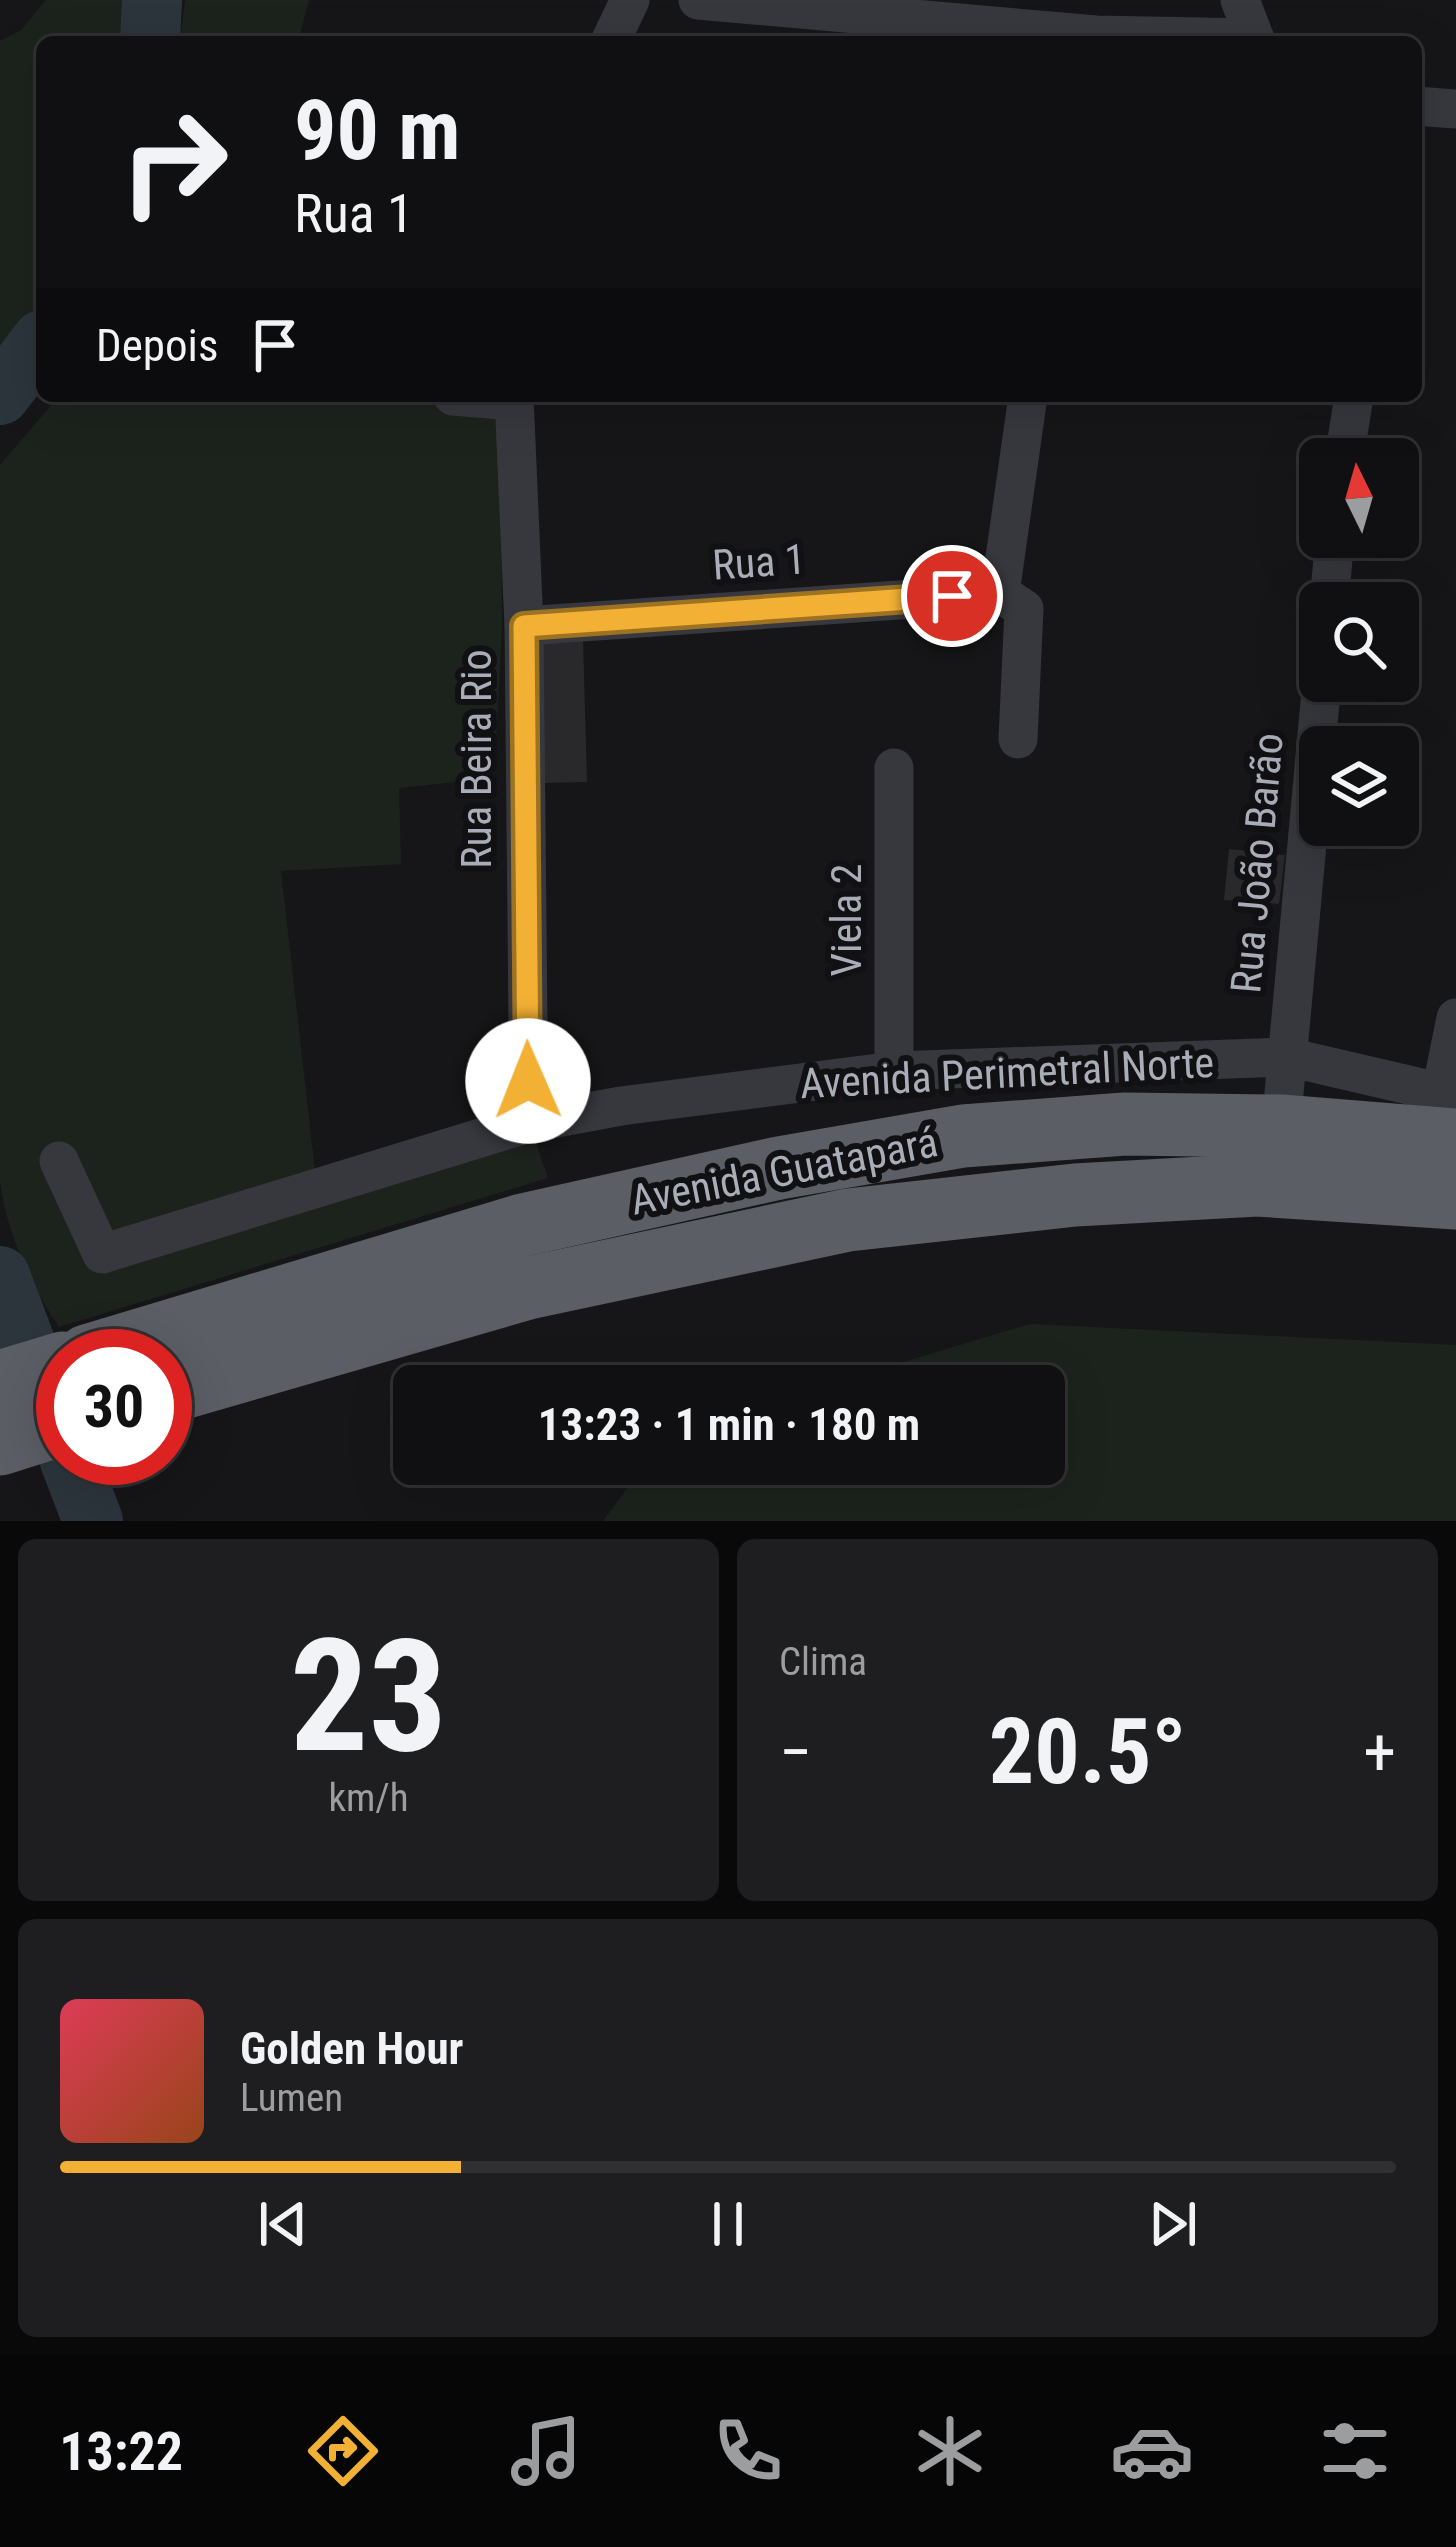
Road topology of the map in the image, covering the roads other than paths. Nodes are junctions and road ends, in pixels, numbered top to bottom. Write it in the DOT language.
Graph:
graph roads {
  1 [pos="630,0"];
  2 [pos="698,0"];
  3 [pos="1240,0"];
  4 [pos="613,36"];
  5 [pos="1064,36"];
  6 [pos="1254,36"];
  7 [pos="1422,106"];
  8 [pos="1456,109"];
  9 [pos="514,402"];
  10 [pos="1027,402"];
  11 [pos="1353,402"];
  12 [pos="1347,438"];
  13 [pos="1000,592"];
  14 [pos="524,626"];
  15 [pos="1320,702"];
  16 [pos="1018,739"];
  17 [pos="894,768"];
  18 [pos="1456,1018"];
  19 [pos="1288,1058"];
  20 [pos="894,1071"];
  21 [pos="1446,1116"];
  22 [pos="529,1123"];
  23 [pos="1281,1126"];
  24 [pos="58,1161"];
  25 [pos="1456,1198"];
  26 [pos="192,1341"];
  27 [pos="192,1352"];
  28 [pos="36,1371"];
  29 [pos="0,1382"];
  30 [pos="36,1433"];
  31 [pos="0,1444"];
  1 -- 4 [label="street"];
  2 -- 5 [label="street"];
  3 -- 6 [label="street"];
  7 -- 8 [label="street"];
  9 -- 14 [label="street, Rua Beira Rio"];
  10 -- 13 [label="street"];
  11 -- 12 [label="street"];
  13 -- 14 [label="street, Rua 1"];
  13 -- 16 [label="street"];
  14 -- 22 [label="street, Rua Beira Rio"];
  15 -- 19 [label="street, Rua João Barão"];
  17 -- 20 [label="street, Viela 2"];
  18 -- 21 [label="street"];
  19 -- 20 [label="street, Avenida Perimetral Norte"];
  19 -- 21 [label="street, Avenida Perimetral Norte"];
  19 -- 23 [label="street, Rua João Barão"];
  20 -- 22 [label="street, Avenida Perimetral Norte"];
  21 -- 23 [label="highway, Avenida Guatapará"];
  22 -- 24 [label="street, Avenida Perimetral Norte"];
  23 -- 26 [label="highway, Avenida Guatapará"];
  25 -- 27 [label="highway, Avenida Guatapará"];
  28 -- 29 [label="highway"];
  30 -- 31 [label="highway"];
}
